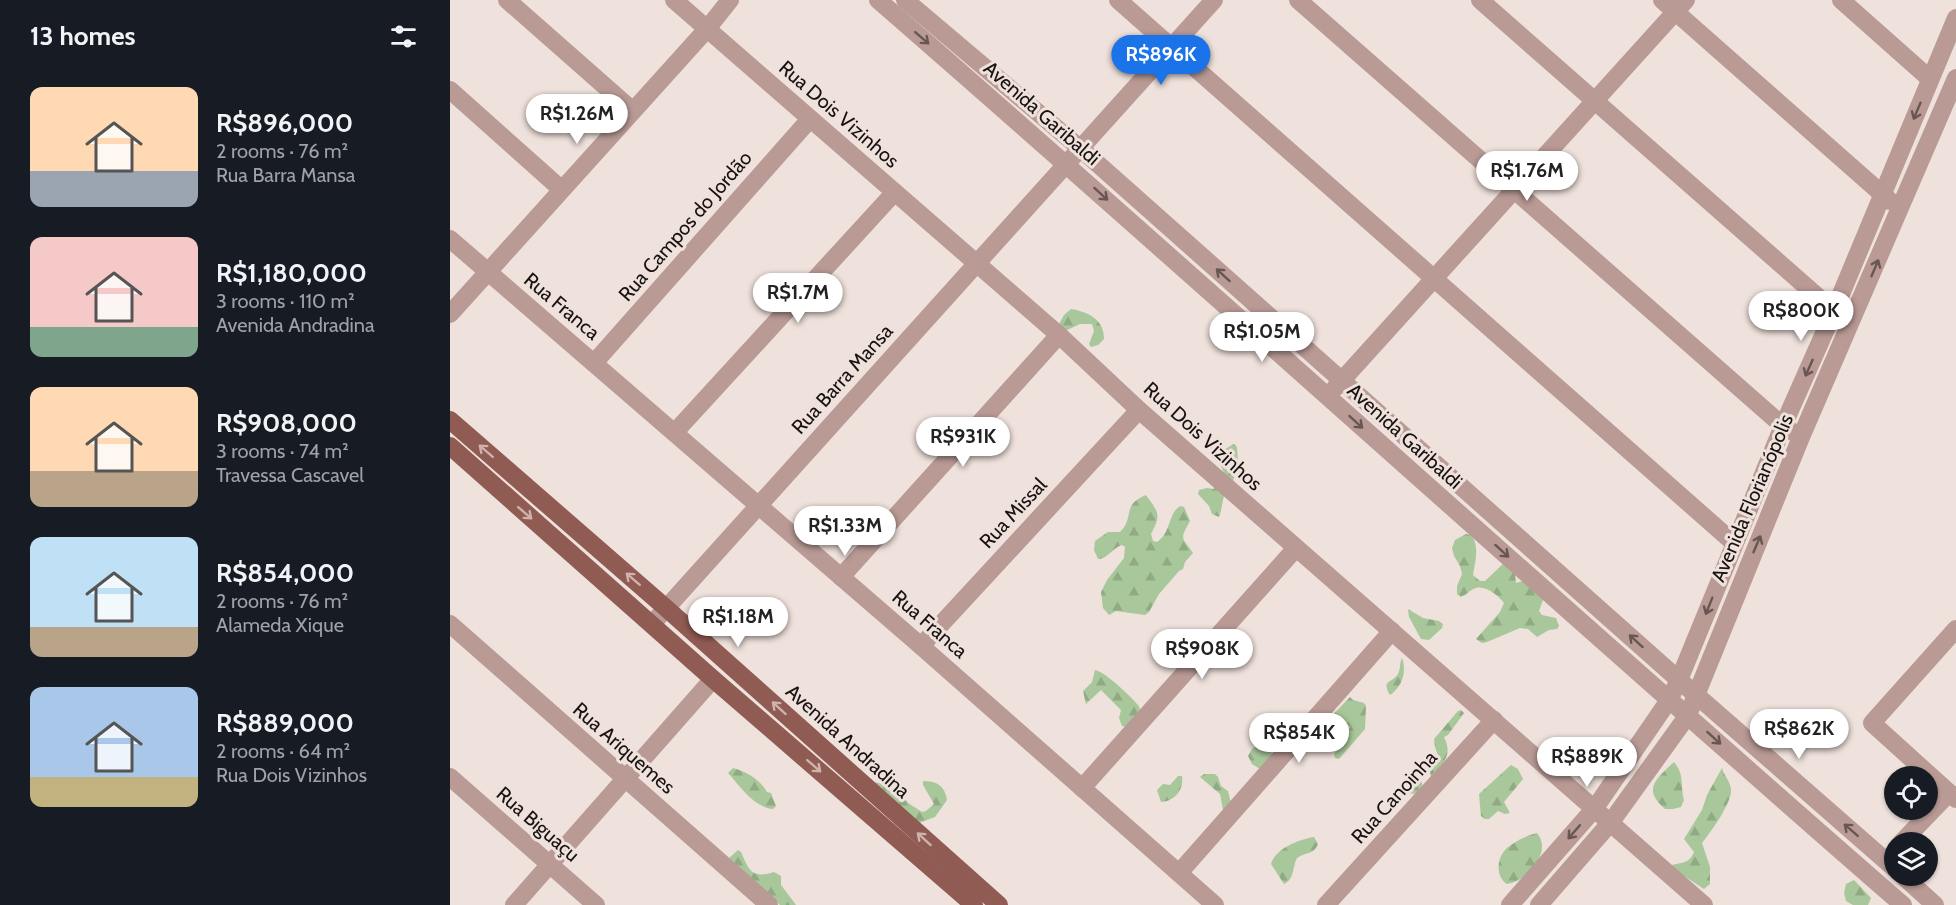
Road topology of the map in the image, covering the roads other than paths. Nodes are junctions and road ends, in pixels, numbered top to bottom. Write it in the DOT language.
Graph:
graph roads {
  1 [pos="507,0"];
  2 [pos="674,0"];
  3 [pos="730,0"];
  4 [pos="878,0"];
  5 [pos="905,0"];
  6 [pos="1118,0"];
  7 [pos="1214,0"];
  8 [pos="1298,0"];
  9 [pos="1480,0"];
  10 [pos="1841,0"];
  11 [pos="1675,4"];
  12 [pos="1956,18"];
  13 [pos="707,29"];
  14 [pos="1172,47"];
  15 [pos="1956,78"];
  16 [pos="1930,79"];
  17 [pos="450,90"];
  18 [pos="1595,101"];
  19 [pos="632,110"];
  20 [pos="810,119"];
  21 [pos="1081,149"];
  22 [pos="1067,165"];
  23 [pos="561,189"];
  24 [pos="1514,190"];
  25 [pos="894,192"];
  26 [pos="1882,196"];
  27 [pos="1901,208"];
  28 [pos="450,239"];
  29 [pos="975,264"];
  30 [pos="487,272"];
  31 [pos="1433,278"];
  32 [pos="1834,311"];
  33 [pos="450,314"];
  34 [pos="1059,335"];
  35 [pos="594,363"];
  36 [pos="1341,380"];
  37 [pos="1328,397"];
  38 [pos="1139,410"];
  39 [pos="450,420"];
  40 [pos="1783,426"];
  41 [pos="675,432"];
  42 [pos="1801,437"];
  43 [pos="450,446"];
  44 [pos="758,506"];
  45 [pos="1734,543"];
  46 [pos="1296,548"];
  47 [pos="841,577"];
  48 [pos="666,608"];
  49 [pos="450,624"];
  50 [pos="652,624"];
  51 [pos="1956,629"];
  52 [pos="1392,631"];
  53 [pos="921,646"];
  54 [pos="713,679"];
  55 [pos="1679,680"];
  56 [pos="1697,696"];
  57 [pos="1669,700"];
  58 [pos="1688,715"];
  59 [pos="1494,720"];
  60 [pos="450,777"];
  61 [pos="625,779"];
  62 [pos="1082,788"];
  63 [pos="1953,796"];
  64 [pos="1595,808"];
  65 [pos="1611,822"];
  66 [pos="1913,832"];
  67 [pos="1884,853"];
  68 [pos="939,863"];
  69 [pos="550,865"];
  70 [pos="1884,865"];
  71 [pos="1179,873"];
  72 [pos="1870,877"];
  73 [pos="1914,886"];
  74 [pos="514,905"];
  75 [pos="596,905"];
  76 [pos="769,905"];
  77 [pos="974,905"];
  78 [pos="999,905"];
  79 [pos="1215,905"];
  80 [pos="1326,905"];
  81 [pos="1510,905"];
  82 [pos="1539,905"];
  83 [pos="1704,905"];
  84 [pos="1903,905"];
  85 [pos="1935,905"];
  1 -- 19 [label="street"];
  2 -- 13 [label="street, Rua Dois Vizinhos"];
  3 -- 13 [label="street"];
  4 -- 22 [label="street, Avenida Garibaldi, one-way"];
  5 -- 21 [label="street, Avenida Garibaldi"];
  6 -- 14 [label="street"];
  7 -- 14 [label="street"];
  8 -- 24 [label="street"];
  9 -- 18 [label="street"];
  10 -- 16 [label="street"];
  11 -- 18 [label="street"];
  11 -- 26 [label="street"];
  12 -- 16 [label="street, Avenida Florianópolis"];
  13 -- 19 [label="street"];
  13 -- 20 [label="street, Rua Dois Vizinhos"];
  14 -- 21 [label="street"];
  14 -- 31 [label="street"];
  15 -- 27 [label="street, Avenida Florianópolis"];
  16 -- 26 [label="street, Avenida Florianópolis, one-way"];
  17 -- 23 [label="street"];
  18 -- 24 [label="street"];
  18 -- 32 [label="street"];
  19 -- 23 [label="street"];
  20 -- 25 [label="street, Rua Dois Vizinhos"];
  20 -- 35 [label="street, Rua Campos do Jordão"];
  21 -- 22 [label="street, Rua Barra Mansa"];
  36 -- 21 [label="street, Avenida Garibaldi, one-way"];
  22 -- 29 [label="street, Rua Barra Mansa"];
  22 -- 37 [label="street, Avenida Garibaldi, one-way"];
  23 -- 30 [label="street"];
  24 -- 31 [label="street"];
  24 -- 40 [label="street"];
  25 -- 29 [label="street, Rua Dois Vizinhos"];
  25 -- 41 [label="street"];
  26 -- 27 [label="street"];
  26 -- 32 [label="street, Avenida Florianópolis"];
  42 -- 27 [label="street, Avenida Florianópolis, one-way"];
  28 -- 30 [label="street, Rua Franca"];
  29 -- 34 [label="street, Rua Dois Vizinhos"];
  29 -- 44 [label="street, Rua Barra Mansa"];
  30 -- 33 [label="street"];
  30 -- 35 [label="street, Rua Franca"];
  31 -- 36 [label="street"];
  31 -- 45 [label="street"];
  32 -- 40 [label="street, Avenida Florianópolis, one-way"];
  34 -- 38 [label="street, Rua Dois Vizinhos"];
  34 -- 47 [label="street"];
  35 -- 41 [label="street, Rua Franca"];
  36 -- 37 [label="street"];
  55 -- 36 [label="street, Avenida Garibaldi, one-way"];
  37 -- 57 [label="street, Avenida Garibaldi, one-way"];
  38 -- 46 [label="street, Rua Dois Vizinhos"];
  38 -- 53 [label="street, Rua Missal"];
  48 -- 39 [label="main road, Avenida Andradina, one-way"];
  40 -- 42 [label="street"];
  40 -- 45 [label="street, Avenida Florianópolis"];
  41 -- 44 [label="street, Rua Franca"];
  56 -- 42 [label="street, Avenida Florianópolis, one-way"];
  43 -- 50 [label="main road, Avenida Andradina, one-way"];
  44 -- 47 [label="street, Rua Franca"];
  44 -- 48 [label="street, Rua Barra Mansa"];
  45 -- 55 [label="street, Avenida Florianópolis, one-way"];
  46 -- 52 [label="street, Rua Dois Vizinhos"];
  46 -- 62 [label="street"];
  47 -- 53 [label="street, Rua Franca"];
  48 -- 50 [label="street, Rua Barra Mansa"];
  68 -- 48 [label="main road, Avenida Andradina, one-way"];
  49 -- 61 [label="street, Rua Ariquemes"];
  50 -- 54 [label="main road, Avenida Andradina"];
  51 -- 63 [label="street"];
  52 -- 59 [label="street, Rua Dois Vizinhos"];
  52 -- 71 [label="street"];
  53 -- 62 [label="street, Rua Franca"];
  54 -- 61 [label="street"];
  54 -- 68 [label="main road, Avenida Andradina, one-way"];
  55 -- 56 [label="street, Avenida Garibaldi"];
  55 -- 57 [label="street, Avenida Florianópolis"];
  56 -- 58 [label="street, Avenida Florianópolis"];
  67 -- 56 [label="street, Avenida Garibaldi, one-way"];
  57 -- 58 [label="street, Avenida Garibaldi"];
  57 -- 64 [label="street, Avenida Florianópolis"];
  58 -- 65 [label="street, Avenida Florianópolis"];
  58 -- 72 [label="street, Avenida Garibaldi, one-way"];
  59 -- 64 [label="street, Rua Dois Vizinhos"];
  59 -- 80 [label="street, Rua Canoinha"];
  60 -- 69 [label="street, Rua Biguaçu"];
  61 -- 69 [label="street"];
  61 -- 76 [label="street, Rua Ariquemes"];
  62 -- 71 [label="street, Rua Franca"];
  63 -- 66 [label="street"];
  64 -- 65 [label="street, Rua Dois Vizinhos"];
  64 -- 81 [label="street, Avenida Florianópolis, one-way"];
  65 -- 82 [label="street, Avenida Florianópolis"];
  65 -- 83 [label="street, Rua Dois Vizinhos"];
  68 -- 77 [label="main road, Avenida Andradina"];
  68 -- 78 [label="main road, Avenida Andradina"];
  69 -- 74 [label="street"];
  69 -- 75 [label="street, Rua Biguaçu"];
  70 -- 72 [label="street"];
  71 -- 79 [label="street, Rua Franca"];
  72 -- 84 [label="street, Avenida Garibaldi"];
  73 -- 85 [label="street"];
}
